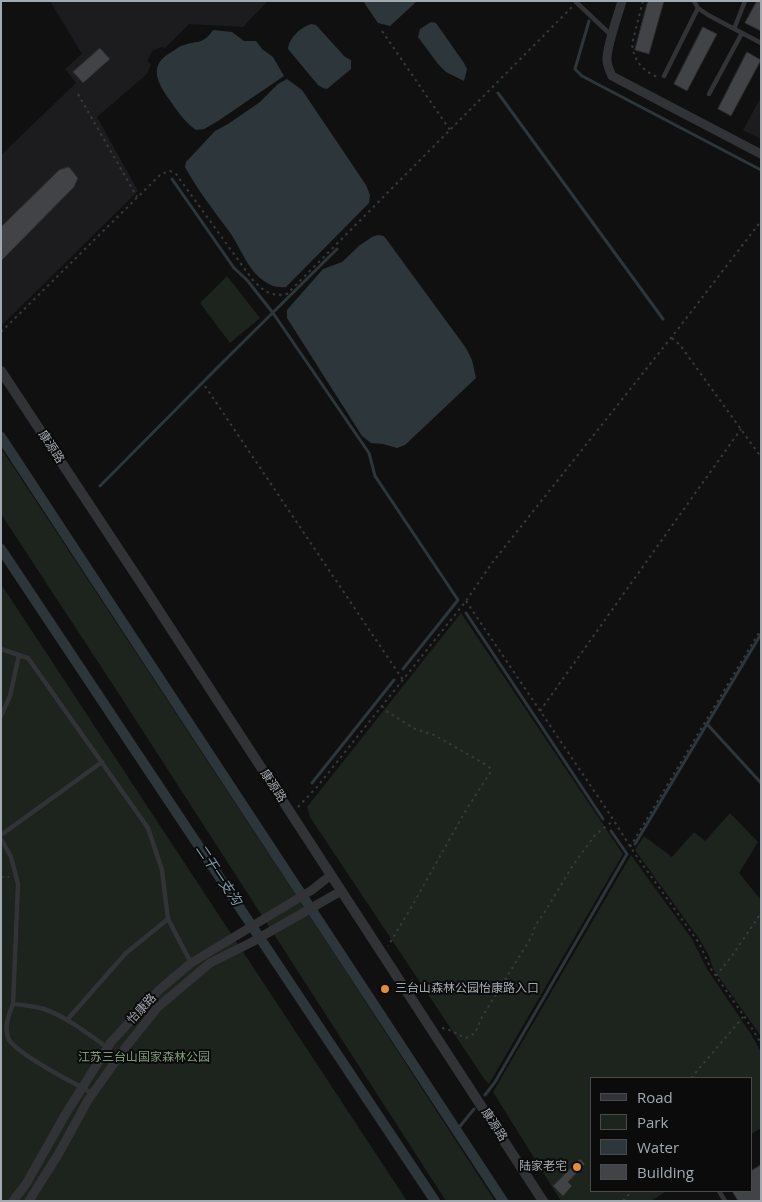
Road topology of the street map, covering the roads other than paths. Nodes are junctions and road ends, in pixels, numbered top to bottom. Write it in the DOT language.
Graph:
graph roads {
  1 [pos="622,1"];
  2 [pos="694,1"];
  3 [pos="745,1"];
  4 [pos="576,2"];
  5 [pos="698,8"];
  6 [pos="734,29"];
  7 [pos="742,33"];
  8 [pos="612,36"];
  9 [pos="761,42"];
  10 [pos="664,76"];
  11 [pos="709,94"];
  12 [pos="761,154"];
  13 [pos="1,371"];
  14 [pos="1,649"];
  15 [pos="19,655"];
  16 [pos="1,716"];
  17 [pos="102,762"];
  18 [pos="1,835"];
  19 [pos="1,840"];
  20 [pos="331,875"];
  21 [pos="341,891"];
  22 [pos="168,919"];
  23 [pos="191,963"];
  24 [pos="13,1004"];
  25 [pos="143,1008"];
  26 [pos="150,1016"];
  27 [pos="67,1020"];
  28 [pos="108,1048"];
  29 [pos="82,1088"];
  30 [pos="93,1093"];
  31 [pos="44,1152"];
  32 [pos="55,1160"];
  33 [pos="13,1201"];
  34 [pos="29,1201"];
  35 [pos="543,1201"];
  1 -- 8 [label="street"];
  2 -- 5 [label="lane"];
  3 -- 6 [label="lane"];
  4 -- 8 [label="lane"];
  5 -- 6 [label="lane"];
  5 -- 10 [label="lane"];
  6 -- 7 [label="lane"];
  7 -- 9 [label="lane"];
  7 -- 11 [label="lane"];
  8 -- 12 [label="street"];
  13 -- 20 [label="street, 康源路"];
  14 -- 15 [label="lane"];
  15 -- 16 [label="lane"];
  15 -- 17 [label="lane"];
  17 -- 18 [label="lane"];
  17 -- 22 [label="lane"];
  19 -- 24 [label="lane"];
  20 -- 21 [label="street, 康源路"];
  20 -- 23 [label="street, 怡康路"];
  21 -- 26 [label="street, 怡康路"];
  21 -- 35 [label="street, 康源路"];
  22 -- 23 [label="lane"];
  22 -- 27 [label="lane"];
  23 -- 25 [label="street, 怡康路"];
  24 -- 27 [label="lane"];
  24 -- 29 [label="lane"];
  25 -- 26 [label="lane"];
  25 -- 28 [label="street, 怡康路"];
  26 -- 30 [label="street, 怡康路"];
  27 -- 28 [label="lane"];
  28 -- 29 [label="street, 怡康路"];
  29 -- 30 [label="lane"];
  29 -- 31 [label="street, 怡康路"];
  30 -- 32 [label="street, 怡康路"];
  31 -- 32 [label="lane"];
  31 -- 33 [label="street, 怡康路"];
  32 -- 34 [label="street, 怡康路"];
}
